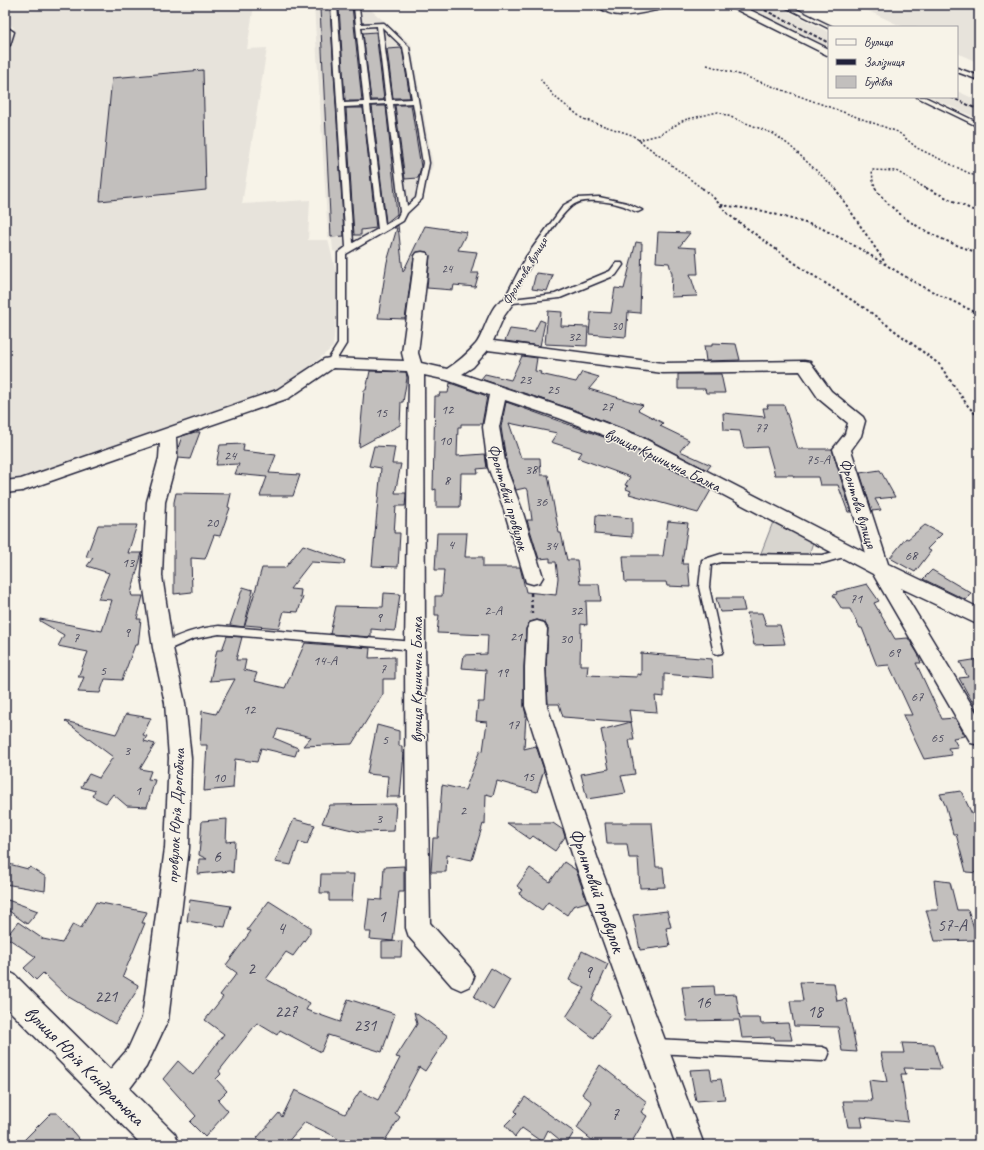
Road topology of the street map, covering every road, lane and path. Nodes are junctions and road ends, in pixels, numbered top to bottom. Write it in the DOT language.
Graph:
graph roads {
  1 [pos="603,5"];
  2 [pos="667,5"];
  3 [pos="732,5"];
  4 [pos="784,5"];
  5 [pos="334,6"];
  6 [pos="356,8"];
  7 [pos="379,24"];
  8 [pos="359,26"];
  9 [pos="828,26"];
  10 [pos="5,29"];
  11 [pos="5,45"];
  12 [pos="828,53"];
  13 [pos="707,65"];
  14 [pos="958,70"];
  15 [pos="979,78"];
  16 [pos="540,79"];
  17 [pos="922,98"];
  18 [pos="416,101"];
  19 [pos="389,102"];
  20 [pos="368,103"];
  21 [pos="340,105"];
  22 [pos="979,125"];
  23 [pos="638,140"];
  24 [pos="979,178"];
  25 [pos="720,205"];
  26 [pos="638,210"];
  27 [pos="404,212"];
  28 [pos="979,213"];
  29 [pos="382,230"];
  30 [pos="350,248"];
  31 [pos="979,253"];
  32 [pos="422,256"];
  33 [pos="886,264"];
  34 [pos="620,266"];
  35 [pos="507,302"];
  36 [pos="979,314"];
  37 [pos="484,345"];
  38 [pos="330,363"];
  39 [pos="414,366"];
  40 [pos="450,375"];
  41 [pos="498,392"];
  42 [pos="979,418"];
  43 [pos="168,436"];
  44 [pos="5,487"];
  45 [pos="848,552"];
  46 [pos="880,569"];
  47 [pos="533,577"];
  48 [pos="979,617"];
  49 [pos="537,629"];
  50 [pos="415,646"];
  51 [pos="163,648"];
  52 [pos="718,650"];
  53 [pos="979,736"];
  54 [pos="461,977"];
  55 [pos="5,985"];
  56 [pos="655,1046"];
  57 [pos="822,1054"];
  58 [pos="111,1090"];
  59 [pos="164,1145"];
  60 [pos="690,1145"];
  1 -- 2 [label="street"];
  3 -- 12 [label="street"];
  4 -- 9 [label="lane"];
  5 -- 21 [label="lane"];
  6 -- 8 [label="lane"];
  7 -- 8 [label="lane"];
  7 -- 18 [label="lane"];
  7 -- 19 [label="lane"];
  8 -- 20 [label="lane"];
  10 -- 11 [label="street"];
  13 -- 24 [label="path"];
  14 -- 15 [label="lane"];
  16 -- 23 [label="path"];
  17 -- 22 [label="lane"];
  18 -- 19 [label="lane"];
  18 -- 27 [label="lane"];
  19 -- 20 [label="lane"];
  19 -- 27 [label="lane"];
  20 -- 21 [label="lane"];
  20 -- 29 [label="lane"];
  21 -- 30 [label="lane"];
  23 -- 25 [label="path"];
  23 -- 33 [label="path"];
  25 -- 33 [label="path"];
  25 -- 42 [label="path"];
  26 -- 35 [label="lane, Фронтова вулиця"];
  27 -- 29 [label="lane"];
  28 -- 31 [label="path"];
  29 -- 30 [label="lane"];
  30 -- 38 [label="lane"];
  32 -- 39 [label="street, вулиця Кринична Балка"];
  33 -- 36 [label="path"];
  34 -- 35 [label="lane"];
  35 -- 37 [label="street, Фронтова вулиця"];
  37 -- 40 [label="street, Фронтова вулиця"];
  37 -- 46 [label="street, Фронтова вулиця"];
  38 -- 39 [label="street, вулиця Кринична Балка"];
  38 -- 43 [label="street"];
  39 -- 40 [label="street, вулиця Кринична Балка"];
  39 -- 50 [label="street, вулиця Кринична Балка"];
  40 -- 41 [label="street, вулиця Кринична Балка"];
  41 -- 45 [label="street, вулиця Кринична Балка"];
  41 -- 47 [label="street, Фронтовий провулок"];
  43 -- 44 [label="street"];
  43 -- 51 [label="street, провулок Юрія Дрогобича"];
  45 -- 46 [label="street, вулиця Кринична Балка"];
  45 -- 52 [label="lane"];
  46 -- 48 [label="street, Фронтова вулиця"];
  46 -- 53 [label="street, Фронтова вулиця"];
  47 -- 49 [label="path"];
  49 -- 56 [label="street, Фронтовий провулок"];
  50 -- 51 [label="lane"];
  50 -- 54 [label="street, вулиця Кринична Балка"];
  51 -- 58 [label="street, провулок Юрія Дрогобича"];
  55 -- 58 [label="street, вулиця Юрія Кондратюка"];
  56 -- 57 [label="lane"];
  56 -- 60 [label="street, Фронтовий провулок"];
  58 -- 59 [label="street, вулиця Юрія Кондратюка"];
}
